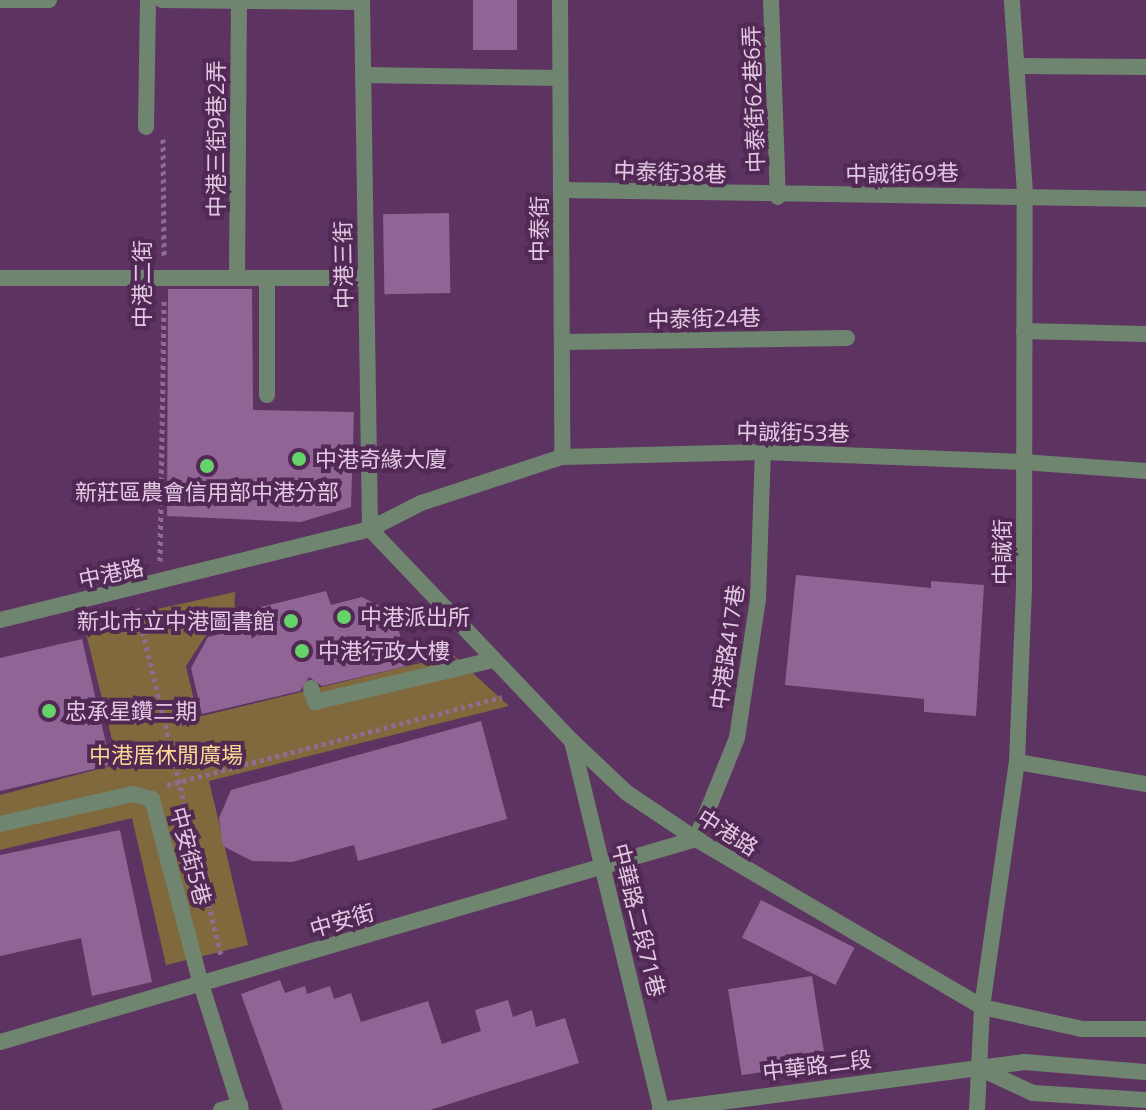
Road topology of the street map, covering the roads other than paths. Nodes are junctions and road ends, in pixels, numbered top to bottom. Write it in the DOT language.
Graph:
graph roads {
  1 [pos="0,0"];
  2 [pos="49,0"];
  3 [pos="148,0"];
  4 [pos="162,0"];
  5 [pos="560,0"];
  6 [pos="771,0"];
  7 [pos="1012,0"];
  8 [pos="239,1"];
  9 [pos="362,1"];
  10 [pos="1017,66"];
  11 [pos="1146,67"];
  12 [pos="363,75"];
  13 [pos="560,78"];
  14 [pos="146,127"];
  15 [pos="561,190"];
  16 [pos="1025,193"];
  17 [pos="778,197"];
  18 [pos="1146,199"];
  19 [pos="0,278"];
  20 [pos="237,278"];
  21 [pos="267,278"];
  22 [pos="365,278"];
  23 [pos="1024,331"];
  24 [pos="1146,334"];
  25 [pos="847,338"];
  26 [pos="562,342"];
  27 [pos="267,395"];
  28 [pos="763,452"];
  29 [pos="562,457"];
  30 [pos="1023,462"];
  31 [pos="1146,471"];
  32 [pos="370,529"];
  33 [pos="0,620"];
  34 [pos="492,660"];
  35 [pos="311,688"];
  36 [pos="572,741"];
  37 [pos="1017,762"];
  38 [pos="1146,784"];
  39 [pos="0,824"];
  40 [pos="696,839"];
  41 [pos="603,867"];
  42 [pos="201,984"];
  43 [pos="982,1007"];
  44 [pos="1146,1029"];
  45 [pos="0,1042"];
  46 [pos="979,1068"];
  47 [pos="1146,1072"];
  48 [pos="1146,1100"];
  49 [pos="977,1106"];
  50 [pos="240,1107"];
  51 [pos="221,1110"];
  52 [pos="661,1110"];
  1 -- 2 [label="street"];
  3 -- 14 [label="street"];
  4 -- 8 [label="street"];
  5 -- 13 [label="street, 中泰街"];
  6 -- 17 [label="street, 中泰街62巷6弄"];
  7 -- 10 [label="street, 中誠街"];
  8 -- 9 [label="street"];
  8 -- 20 [label="street, 中港三街9巷2弄"];
  9 -- 12 [label="street, 中港三街"];
  10 -- 11 [label="street"];
  10 -- 16 [label="street, 中誠街"];
  12 -- 13 [label="street"];
  12 -- 22 [label="street, 中港三街"];
  13 -- 15 [label="street, 中泰街"];
  15 -- 17 [label="street, 中泰街38巷"];
  15 -- 26 [label="street, 中泰街"];
  16 -- 17 [label="street, 中誠街69巷"];
  16 -- 18 [label="street, 中誠街69巷"];
  16 -- 23 [label="street, 中誠街"];
  19 -- 20 [label="street"];
  20 -- 21 [label="street"];
  21 -- 22 [label="street"];
  21 -- 27 [label="street"];
  22 -- 32 [label="street, 中港三街"];
  23 -- 24 [label="street"];
  23 -- 30 [label="street, 中誠街"];
  25 -- 26 [label="street, 中泰街24巷"];
  26 -- 29 [label="street, 中泰街"];
  28 -- 29 [label="street, 中誠街53巷"];
  28 -- 30 [label="street, 中誠街53巷"];
  28 -- 40 [label="street, 中港路417巷"];
  29 -- 32 [label="street, 中港路"];
  30 -- 31 [label="street, 中誠街53巷"];
  30 -- 37 [label="street, 中誠街"];
  32 -- 33 [label="street, 中港路"];
  32 -- 34 [label="street, 中港路"];
  34 -- 35 [label="street"];
  34 -- 36 [label="street, 中港路"];
  36 -- 40 [label="street, 中港路"];
  36 -- 41 [label="street, 中華路二段71巷"];
  37 -- 38 [label="street"];
  37 -- 43 [label="street, 中誠街"];
  39 -- 42 [label="street, 中安街5巷"];
  40 -- 41 [label="street, 中安街"];
  40 -- 43 [label="street, 中港路"];
  41 -- 42 [label="street, 中安街"];
  41 -- 52 [label="street, 中華路二段71巷"];
  42 -- 45 [label="street, 中安街"];
  42 -- 50 [label="street"];
  43 -- 44 [label="street, 中港路"];
  43 -- 46 [label="street, 中誠街"];
  46 -- 47 [label="street, 中華路二段"];
  46 -- 48 [label="street"];
  46 -- 49 [label="street, 中誠街"];
  46 -- 52 [label="street, 中華路二段"];
  50 -- 51 [label="street"];
}
